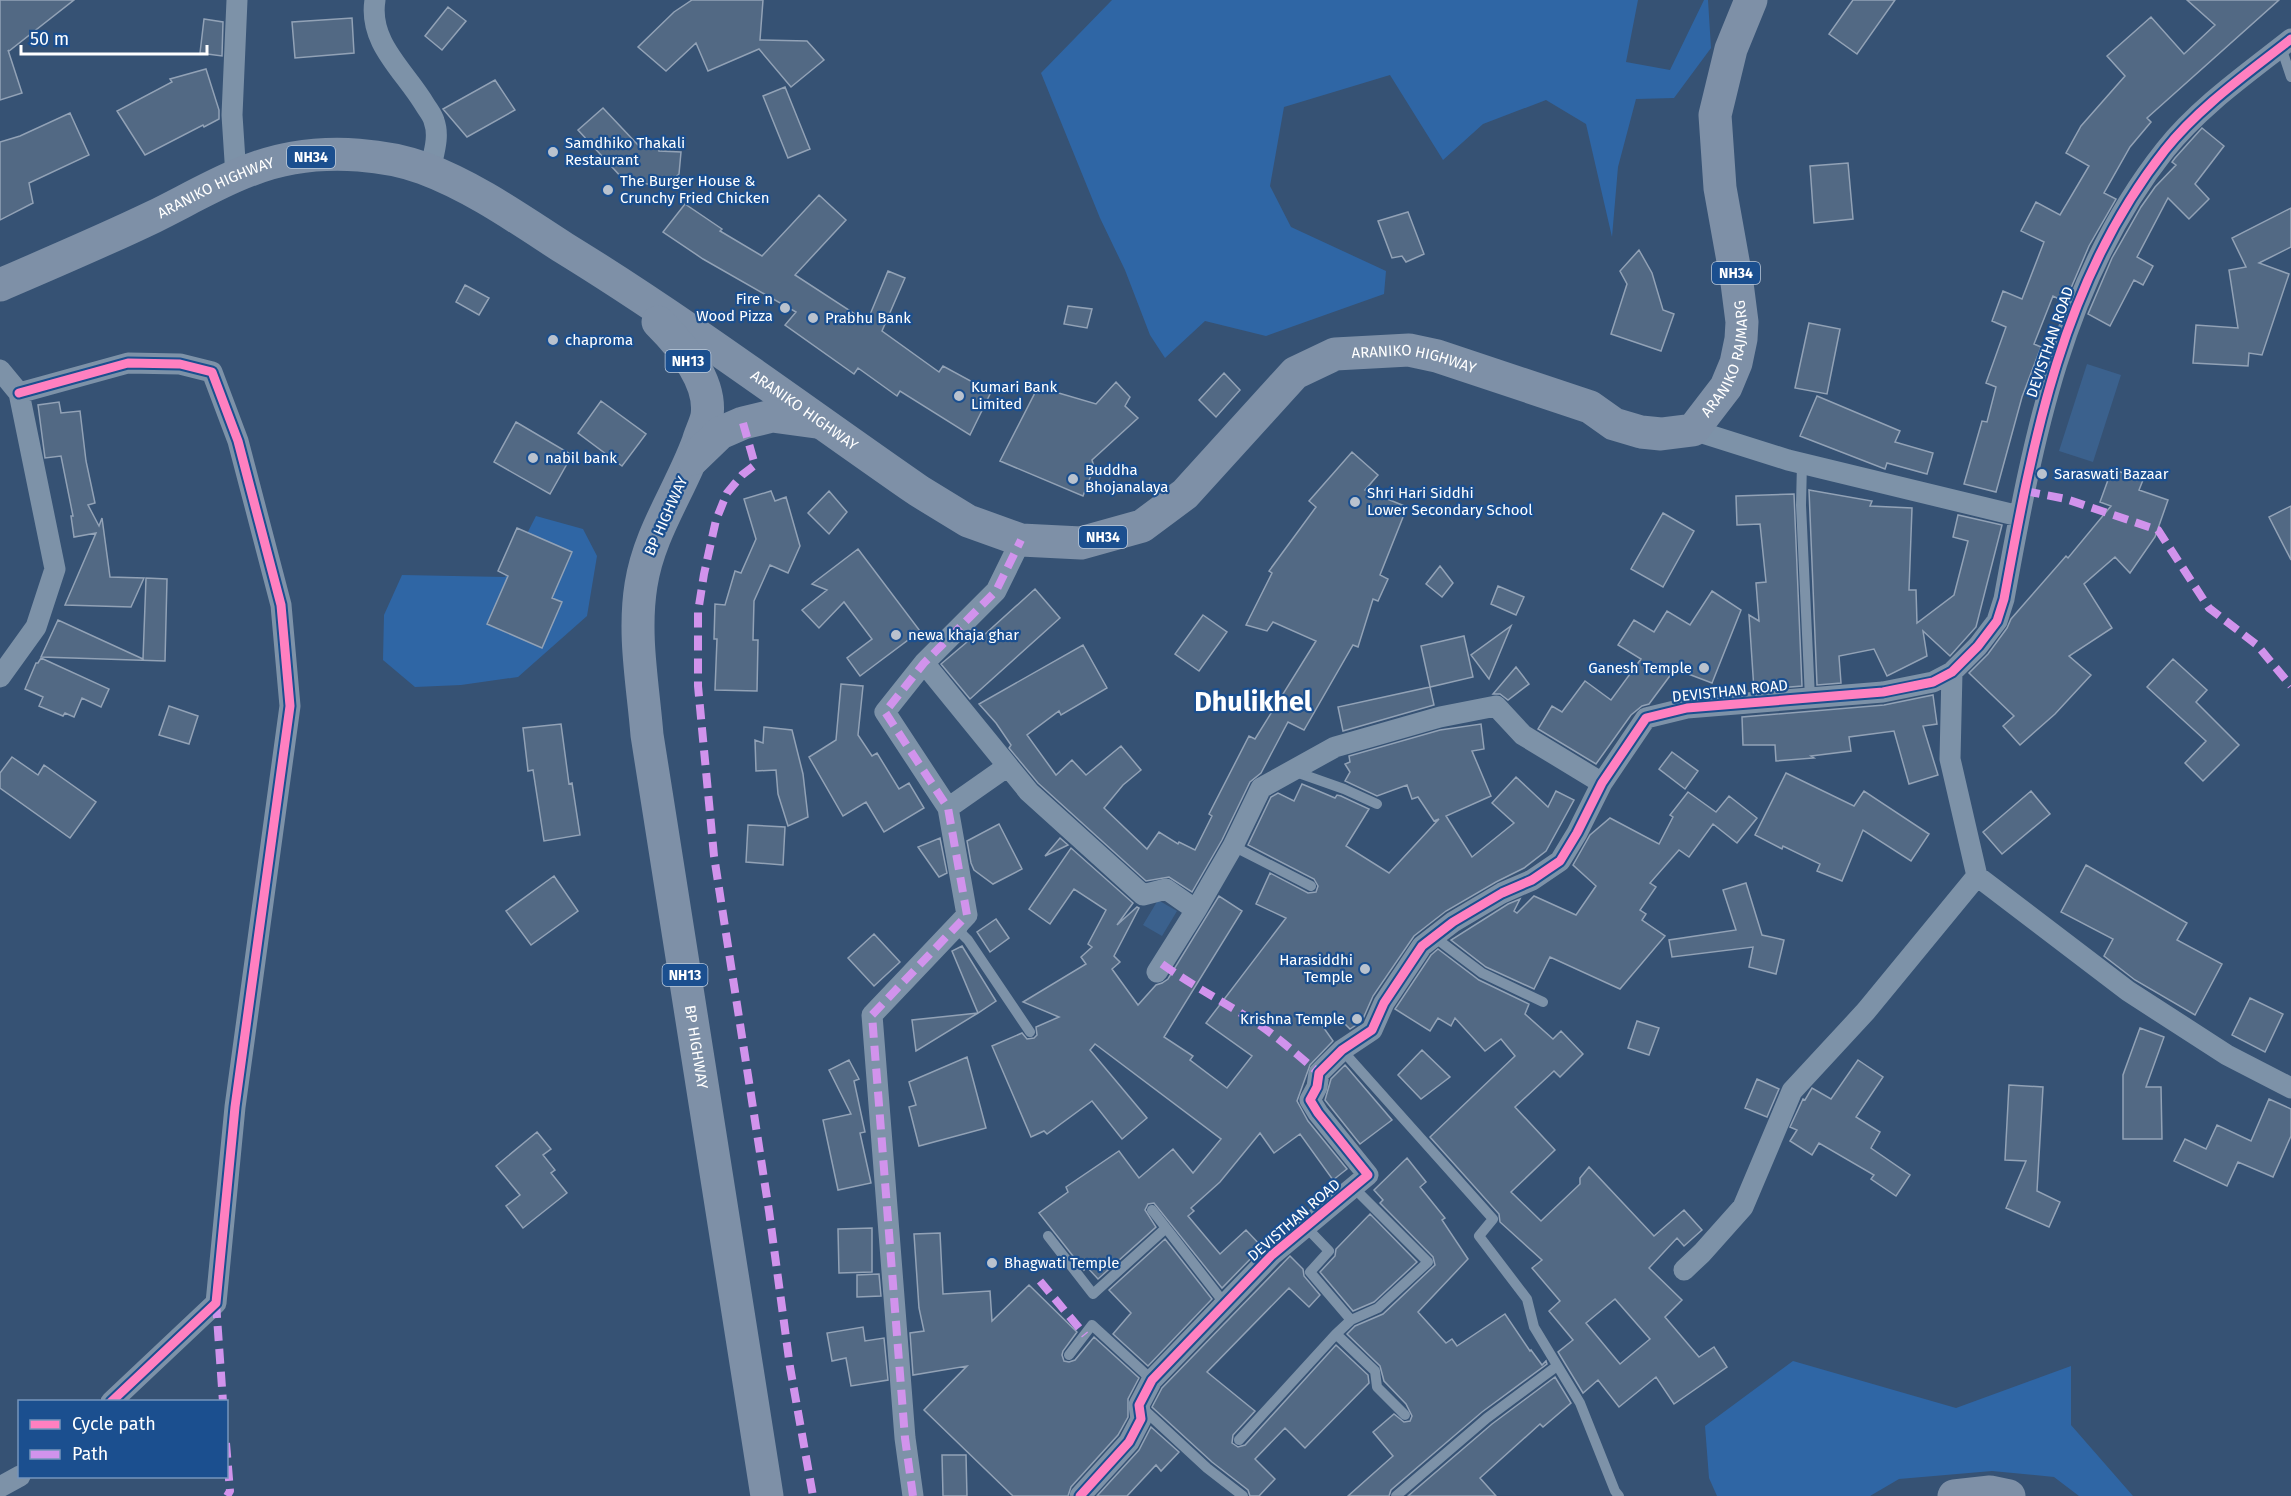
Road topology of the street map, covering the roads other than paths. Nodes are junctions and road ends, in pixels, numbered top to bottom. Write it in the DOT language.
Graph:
graph roads {
  1 [pos="237,0"];
  2 [pos="375,0"];
  3 [pos="1751,0"];
  4 [pos="2286,43"];
  5 [pos="2291,77"];
  6 [pos="430,171"];
  7 [pos="236,176"];
  8 [pos="617,280"];
  9 [pos="0,285"];
  10 [pos="0,369"];
  11 [pos="20,393"];
  12 [pos="1590,407"];
  13 [pos="821,423"];
  14 [pos="1694,430"];
  15 [pos="691,461"];
  16 [pos="1802,463"];
  17 [pos="2019,516"];
  18 [pos="1021,540"];
  19 [pos="924,663"];
  20 [pos="1952,672"];
  21 [pos="0,677"];
  22 [pos="1810,698"];
  23 [pos="1008,766"];
  24 [pos="1290,770"];
  25 [pos="1602,783"];
  26 [pos="1377,804"];
  27 [pos="948,808"];
  28 [pos="1233,846"];
  29 [pos="1977,876"];
  30 [pos="1311,886"];
  31 [pos="1196,910"];
  32 [pos="967,915"];
  33 [pos="1433,936"];
  34 [pos="1157,972"];
  35 [pos="1543,1002"];
  36 [pos="1030,1032"];
  37 [pos="1342,1050"];
  38 [pos="2291,1088"];
  39 [pos="1354,1188"];
  40 [pos="1152,1210"];
  41 [pos="1305,1226"];
  42 [pos="1166,1228"];
  43 [pos="1048,1236"];
  44 [pos="1684,1270"];
  45 [pos="1225,1304"];
  46 [pos="1350,1320"];
  47 [pos="1336,1334"];
  48 [pos="1069,1355"];
  49 [pos="1557,1366"];
  50 [pos="1152,1380"];
  51 [pos="112,1400"];
  52 [pos="1139,1405"];
  53 [pos="1405,1415"];
  54 [pos="1239,1440"];
  55 [pos="18,1477"];
  56 [pos="0,1487"];
  57 [pos="767,1496"];
  58 [pos="913,1496"];
  59 [pos="1080,1496"];
  60 [pos="1243,1496"];
  61 [pos="1396,1496"];
  62 [pos="1619,1496"];
  63 [pos="1954,1496"];
  64 [pos="2009,1496"];
  1 -- 7 [label="street"];
  2 -- 6 [label="street"];
  3 -- 14 [label="highway, ARANIKO RAJMARG / NH34"];
  4 -- 5 [label="lane"];
  4 -- 17 [label="street, DEVISTHAN ROAD"];
  6 -- 7 [label="highway, ARANIKO HIGHWAY / NH34"];
  6 -- 8 [label="highway, ARANIKO HIGHWAY / NH34"];
  7 -- 9 [label="highway, ARANIKO HIGHWAY / NH34"];
  8 -- 13 [label="highway, ARANIKO HIGHWAY / NH34"];
  8 -- 15 [label="highway, BP HIGHWAY / NH13"];
  10 -- 11 [label="street"];
  11 -- 21 [label="street"];
  11 -- 51 [label="street"];
  12 -- 14 [label="highway, ARANIKO RAJMARG / NH34"];
  12 -- 18 [label="highway, ARANIKO HIGHWAY / NH34"];
  13 -- 15 [label="highway, BP HIGHWAY / NH13"];
  13 -- 18 [label="highway, ARANIKO HIGHWAY / NH34"];
  14 -- 16 [label="street"];
  15 -- 57 [label="highway, BP HIGHWAY / NH13"];
  16 -- 17 [label="street"];
  16 -- 22 [label="lane"];
  17 -- 20 [label="street, DEVISTHAN ROAD"];
  18 -- 19 [label="street"];
  19 -- 23 [label="street"];
  19 -- 27 [label="street"];
  20 -- 22 [label="street, DEVISTHAN ROAD"];
  20 -- 29 [label="street"];
  22 -- 25 [label="street, DEVISTHAN ROAD"];
  23 -- 27 [label="street"];
  23 -- 31 [label="street"];
  24 -- 25 [label="street"];
  24 -- 26 [label="lane"];
  24 -- 28 [label="street"];
  25 -- 33 [label="street, DEVISTHAN ROAD"];
  27 -- 32 [label="street"];
  28 -- 30 [label="lane"];
  28 -- 31 [label="street"];
  29 -- 38 [label="street"];
  29 -- 44 [label="street"];
  31 -- 34 [label="street"];
  32 -- 36 [label="lane"];
  32 -- 58 [label="street"];
  33 -- 35 [label="lane"];
  33 -- 37 [label="street, DEVISTHAN ROAD"];
  37 -- 39 [label="street, DEVISTHAN ROAD"];
  37 -- 49 [label="lane"];
  39 -- 41 [label="street, DEVISTHAN ROAD"];
  39 -- 46 [label="lane"];
  40 -- 42 [label="lane"];
  41 -- 45 [label="street, DEVISTHAN ROAD"];
  41 -- 46 [label="lane"];
  42 -- 43 [label="lane"];
  42 -- 45 [label="lane"];
  45 -- 50 [label="street, DEVISTHAN ROAD"];
  46 -- 47 [label="lane"];
  47 -- 53 [label="lane"];
  47 -- 54 [label="lane"];
  48 -- 50 [label="lane"];
  49 -- 61 [label="lane"];
  49 -- 62 [label="lane"];
  50 -- 52 [label="street, DEVISTHAN ROAD"];
  52 -- 59 [label="street, DEVISTHAN ROAD"];
  52 -- 60 [label="lane"];
  55 -- 56 [label="street"];
  63 -- 64 [label="highway"];
}
